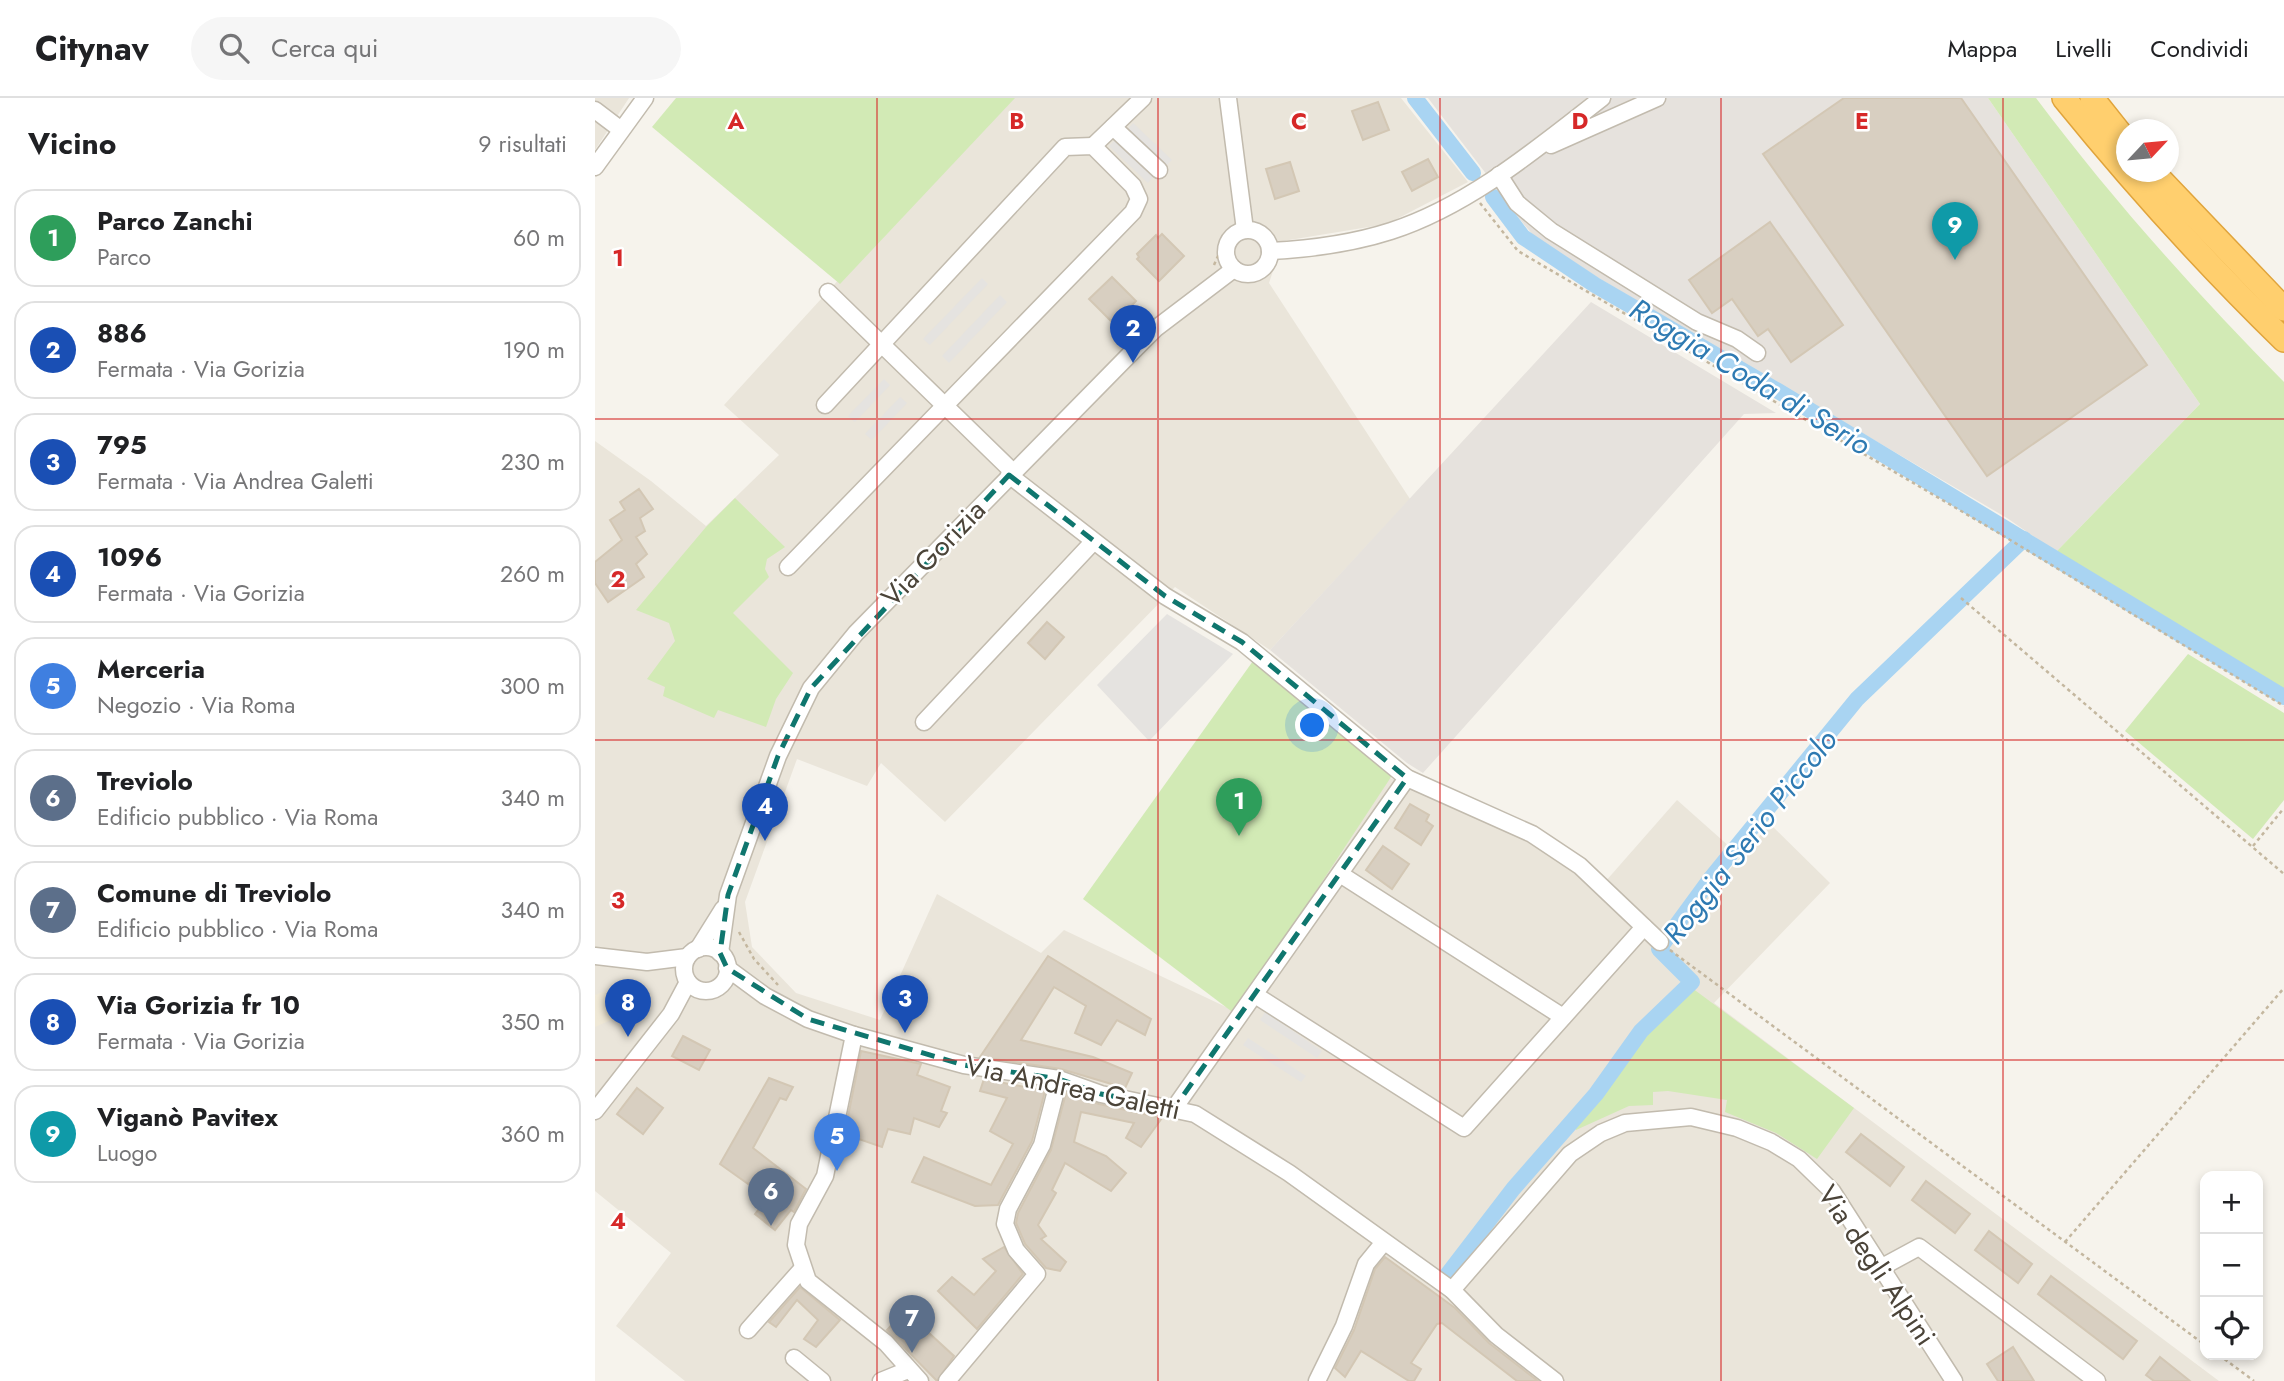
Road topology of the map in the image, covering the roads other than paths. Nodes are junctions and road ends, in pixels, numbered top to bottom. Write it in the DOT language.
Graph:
graph roads {
  1 [pos="645,98"];
  2 [pos="1143,98"];
  3 [pos="1228,98"];
  4 [pos="1602,98"];
  5 [pos="1657,98"];
  6 [pos="2064,98"];
  7 [pos="2092,98"];
  8 [pos="595,110"];
  9 [pos="1113,127"];
  10 [pos="620,129"];
  11 [pos="2116,129"];
  12 [pos="1093,146"];
  13 [pos="1533,152"];
  14 [pos="595,167"];
  15 [pos="1159,170"];
  16 [pos="1499,175"];
  17 [pos="2163,182"];
  18 [pos="1245,230"];
  19 [pos="1270,251"];
  20 [pos="1234,269"];
  21 [pos="828,292"];
  22 [pos="2284,309"];
  23 [pos="2284,341"];
  24 [pos="882,345"];
  25 [pos="1757,353"];
  26 [pos="825,405"];
  27 [pos="944,406"];
  28 [pos="1010,473"];
  29 [pos="1093,542"];
  30 [pos="788,567"];
  31 [pos="924,722"];
  32 [pos="1408,778"];
  33 [pos="1340,874"];
  34 [pos="726,904"];
  35 [pos="1644,927"];
  36 [pos="1660,942"];
  37 [pos="693,953"];
  38 [pos="595,956"];
  39 [pos="724,960"];
  40 [pos="647,962"];
  41 [pos="691,983"];
  42 [pos="720,986"];
  43 [pos="1255,995"];
  44 [pos="765,996"];
  45 [pos="1563,1017"];
  46 [pos="854,1035"];
  47 [pos="1059,1079"];
  48 [pos="1175,1107"];
  49 [pos="595,1111"];
  50 [pos="1384,1242"];
  51 [pos="1882,1267"];
  52 [pos="802,1269"];
  53 [pos="1452,1290"];
  54 [pos="748,1330"];
  55 [pos="795,1358"];
  56 [pos="914,1375"];
  57 [pos="822,1381"];
  58 [pos="881,1381"];
  59 [pos="947,1381"];
  60 [pos="1317,1381"];
  61 [pos="1555,1381"];
  62 [pos="1954,1381"];
  63 [pos="2097,1381"];
  1 -- 10 [label="street"];
  2 -- 9 [label="street"];
  3 -- 18 [label="street"];
  4 -- 13 [label="street"];
  5 -- 13 [label="street"];
  6 -- 23 [label="highway"];
  7 -- 11 [label="highway"];
  8 -- 10 [label="street"];
  9 -- 12 [label="street"];
  9 -- 15 [label="street"];
  10 -- 14 [label="street"];
  12 -- 24 [label="street"];
  12 -- 27 [label="street"];
  13 -- 16 [label="street"];
  16 -- 19 [label="street"];
  16 -- 25 [label="street"];
  17 -- 22 [label="highway"];
  18 -- 19 [label="street"];
  18 -- 20 [label="street"];
  19 -- 20 [label="street, Via Gorizia"];
  20 -- 28 [label="street, Via Gorizia"];
  21 -- 24 [label="street"];
  24 -- 26 [label="street"];
  24 -- 27 [label="street"];
  27 -- 28 [label="street"];
  27 -- 30 [label="street"];
  28 -- 29 [label="street"];
  28 -- 34 [label="street, Via Gorizia"];
  29 -- 31 [label="street"];
  29 -- 32 [label="street"];
  32 -- 33 [label="street"];
  32 -- 35 [label="street"];
  33 -- 43 [label="street"];
  33 -- 45 [label="street"];
  34 -- 37 [label="street, Via Gorizia"];
  34 -- 39 [label="street, Via Gorizia"];
  35 -- 36 [label="street"];
  35 -- 45 [label="street"];
  37 -- 39 [label="street"];
  37 -- 40 [label="street"];
  37 -- 41 [label="street"];
  38 -- 40 [label="street"];
  39 -- 42 [label="street, Via Gorizia"];
  39 -- 44 [label="street, Via Andrea Galetti"];
  40 -- 41 [label="street"];
  41 -- 42 [label="street"];
  41 -- 49 [label="street"];
  42 -- 44 [label="street, Via Andrea Galetti"];
  43 -- 45 [label="street"];
  43 -- 48 [label="street"];
  44 -- 46 [label="street, Via Andrea Galetti"];
  46 -- 47 [label="street, Via Andrea Galetti"];
  46 -- 52 [label="street"];
  47 -- 48 [label="street, Via Andrea Galetti"];
  47 -- 59 [label="street"];
  48 -- 50 [label="street, Via Andrea Galetti"];
  50 -- 53 [label="street, Via Andrea Galetti"];
  50 -- 60 [label="street"];
  51 -- 53 [label="street, Via degli Alpini"];
  51 -- 62 [label="street, Via degli Alpini"];
  51 -- 63 [label="street"];
  52 -- 54 [label="street"];
  52 -- 56 [label="street"];
  53 -- 61 [label="street, Via Andrea Galetti"];
  55 -- 57 [label="street"];
  56 -- 58 [label="street"];
}
